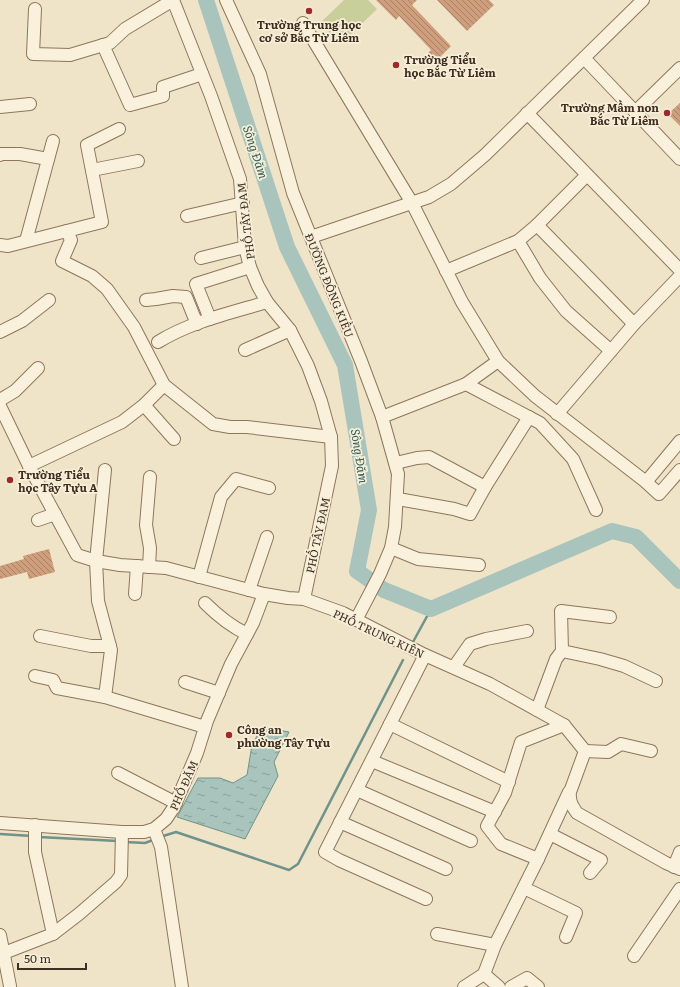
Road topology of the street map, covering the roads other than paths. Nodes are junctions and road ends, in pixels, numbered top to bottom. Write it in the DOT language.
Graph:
graph roads {
  1 [pos="173,0"];
  2 [pos="226,0"];
  3 [pos="643,0"];
  4 [pos="35,9"];
  5 [pos="303,23"];
  6 [pos="103,45"];
  7 [pos="584,58"];
  8 [pos="680,68"];
  9 [pos="202,74"];
  10 [pos="30,104"];
  11 [pos="0,107"];
  12 [pos="635,112"];
  13 [pos="526,114"];
  14 [pos="119,129"];
  15 [pos="53,141"];
  16 [pos="0,155"];
  17 [pos="48,159"];
  18 [pos="680,159"];
  19 [pos="138,161"];
  20 [pos="92,170"];
  21 [pos="587,175"];
  22 [pos="243,202"];
  23 [pos="412,203"];
  24 [pos="187,216"];
  25 [pos="537,225"];
  26 [pos="67,231"];
  27 [pos="311,237"];
  28 [pos="26,241"];
  29 [pos="518,241"];
  30 [pos="0,245"];
  31 [pos="245,247"];
  32 [pos="201,258"];
  33 [pos="250,267"];
  34 [pos="446,270"];
  35 [pos="680,270"];
  36 [pos="680,276"];
  37 [pos="49,300"];
  38 [pos="146,300"];
  39 [pos="266,302"];
  40 [pos="210,320"];
  41 [pos="198,324"];
  42 [pos="634,324"];
  43 [pos="290,330"];
  44 [pos="0,332"];
  45 [pos="158,342"];
  46 [pos="245,350"];
  47 [pos="611,351"];
  48 [pos="498,361"];
  49 [pos="38,368"];
  50 [pos="466,384"];
  51 [pos="164,385"];
  52 [pos="0,400"];
  53 [pos="144,405"];
  54 [pos="0,406"];
  55 [pos="558,414"];
  56 [pos="382,416"];
  57 [pos="530,417"];
  58 [pos="4,423"];
  59 [pos="331,437"];
  60 [pos="174,439"];
  61 [pos="680,441"];
  62 [pos="396,463"];
  63 [pos="29,466"];
  64 [pos="105,470"];
  65 [pos="680,470"];
  66 [pos="150,477"];
  67 [pos="646,482"];
  68 [pos="485,487"];
  69 [pos="269,488"];
  70 [pos="398,499"];
  71 [pos="596,510"];
  72 [pos="55,514"];
  73 [pos="38,520"];
  74 [pos="267,536"];
  75 [pos="391,548"];
  76 [pos="96,561"];
  77 [pos="479,565"];
  78 [pos="137,566"];
  79 [pos="149,567"];
  80 [pos="199,577"];
  81 [pos="249,590"];
  82 [pos="135,594"];
  83 [pos="264,594"];
  84 [pos="304,599"];
  85 [pos="205,603"];
  86 [pos="610,617"];
  87 [pos="356,620"];
  88 [pos="527,631"];
  89 [pos="247,634"];
  90 [pos="40,636"];
  91 [pos="110,646"];
  92 [pos="562,652"];
  93 [pos="423,654"];
  94 [pos="454,667"];
  95 [pos="34,676"];
  96 [pos="656,681"];
  97 [pos="185,682"];
  98 [pos="219,693"];
  99 [pos="105,697"];
  100 [pos="537,710"];
  101 [pos="390,724"];
  102 [pos="564,725"];
  103 [pos="205,727"];
  104 [pos="585,751"];
  105 [pos="651,751"];
  106 [pos="372,761"];
  107 [pos="118,773"];
  108 [pos="509,782"];
  109 [pos="357,790"];
  110 [pos="570,792"];
  111 [pos="176,803"];
  112 [pos="495,812"];
  113 [pos="340,822"];
  114 [pos="0,823"];
  115 [pos="35,826"];
  116 [pos="155,830"];
  117 [pos="122,833"];
  118 [pos="550,834"];
  119 [pos="471,841"];
  120 [pos="680,852"];
  121 [pos="538,859"];
  122 [pos="677,868"];
  123 [pos="446,869"];
  124 [pos="590,873"];
  125 [pos="524,888"];
  126 [pos="680,889"];
  127 [pos="426,899"];
  128 [pos="53,934"];
  129 [pos="436,934"];
  130 [pos="0,935"];
  131 [pos="566,937"];
  132 [pos="494,945"];
  133 [pos="4,953"];
  134 [pos="634,956"];
  135 [pos="484,974"];
  136 [pos="10,986"];
  137 [pos="538,986"];
  138 [pos="182,987"];
  139 [pos="464,987"];
  140 [pos="499,987"];
  141 [pos="511,987"];
  1 -- 6 [label="street"];
  1 -- 9 [label="street, PHỐ TÂY ĐAM"];
  2 -- 27 [label="street, ĐƯỜNG ĐÔNG KIỀU"];
  3 -- 7 [label="street"];
  4 -- 6 [label="street"];
  5 -- 23 [label="street"];
  6 -- 9 [label="street"];
  7 -- 12 [label="street"];
  7 -- 13 [label="street"];
  8 -- 12 [label="street"];
  9 -- 22 [label="street, PHỐ TÂY ĐAM"];
  10 -- 11 [label="street"];
  12 -- 18 [label="street"];
  13 -- 21 [label="street"];
  13 -- 23 [label="street"];
  14 -- 20 [label="street"];
  15 -- 17 [label="street"];
  16 -- 17 [label="street"];
  17 -- 28 [label="street"];
  19 -- 20 [label="street"];
  20 -- 26 [label="street"];
  21 -- 25 [label="street"];
  21 -- 35 [label="street"];
  22 -- 24 [label="street"];
  22 -- 31 [label="street, PHỐ TÂY ĐAM"];
  23 -- 27 [label="street"];
  23 -- 34 [label="street"];
  25 -- 29 [label="street"];
  25 -- 42 [label="street"];
  26 -- 28 [label="street"];
  26 -- 51 [label="street"];
  27 -- 56 [label="street, ĐƯỜNG ĐÔNG KIỀU"];
  28 -- 30 [label="street"];
  29 -- 34 [label="street"];
  29 -- 47 [label="street"];
  31 -- 32 [label="street"];
  31 -- 33 [label="street, PHỐ TÂY ĐAM"];
  33 -- 39 [label="street, PHỐ TÂY ĐAM"];
  33 -- 40 [label="street"];
  34 -- 48 [label="street"];
  36 -- 42 [label="street"];
  37 -- 44 [label="street"];
  38 -- 41 [label="street"];
  39 -- 40 [label="street"];
  39 -- 43 [label="street, PHỐ TÂY ĐAM"];
  40 -- 41 [label="street"];
  41 -- 45 [label="street"];
  42 -- 47 [label="street"];
  43 -- 46 [label="street"];
  43 -- 59 [label="street, PHỐ TÂY ĐAM"];
  47 -- 55 [label="street"];
  48 -- 50 [label="street"];
  48 -- 55 [label="street"];
  49 -- 52 [label="street"];
  50 -- 56 [label="street"];
  50 -- 57 [label="street"];
  51 -- 53 [label="street"];
  51 -- 59 [label="street"];
  53 -- 60 [label="street"];
  53 -- 63 [label="street"];
  54 -- 58 [label="street, PHỐ TRUNG KIÊN"];
  55 -- 67 [label="street"];
  56 -- 62 [label="street, ĐƯỜNG ĐÔNG KIỀU"];
  57 -- 68 [label="street"];
  57 -- 71 [label="street"];
  58 -- 63 [label="street, PHỐ TRUNG KIÊN"];
  59 -- 84 [label="street, PHỐ TÂY ĐAM"];
  61 -- 67 [label="street"];
  62 -- 68 [label="street"];
  62 -- 70 [label="street, ĐƯỜNG ĐÔNG KIỀU"];
  63 -- 72 [label="street, PHỐ TRUNG KIÊN"];
  64 -- 76 [label="street"];
  65 -- 67 [label="street"];
  66 -- 79 [label="street"];
  68 -- 70 [label="street"];
  69 -- 80 [label="street"];
  70 -- 75 [label="street, ĐƯỜNG ĐÔNG KIỀU"];
  72 -- 73 [label="street"];
  72 -- 76 [label="street, PHỐ TRUNG KIÊN"];
  74 -- 81 [label="street"];
  75 -- 77 [label="street"];
  75 -- 87 [label="street, ĐƯỜNG ĐÔNG KIỀU"];
  76 -- 78 [label="street, PHỐ TRUNG KIÊN"];
  76 -- 91 [label="street"];
  78 -- 79 [label="street, PHỐ TRUNG KIÊN"];
  78 -- 82 [label="street"];
  79 -- 80 [label="street, PHỐ TRUNG KIÊN"];
  80 -- 81 [label="street, PHỐ TRUNG KIÊN"];
  81 -- 83 [label="street, PHỐ TRUNG KIÊN"];
  83 -- 84 [label="street, PHỐ TRUNG KIÊN"];
  83 -- 89 [label="street, PHỐ ĐĂM"];
  84 -- 87 [label="street, PHỐ TRUNG KIÊN"];
  85 -- 89 [label="street"];
  86 -- 92 [label="street"];
  87 -- 93 [label="street, PHỐ TRUNG KIÊN"];
  88 -- 94 [label="street"];
  89 -- 98 [label="street, PHỐ ĐĂM"];
  90 -- 91 [label="street"];
  91 -- 99 [label="street"];
  92 -- 96 [label="street"];
  92 -- 100 [label="street"];
  93 -- 94 [label="street, PHỐ TRUNG KIÊN"];
  93 -- 101 [label="street"];
  94 -- 100 [label="street, PHỐ TRUNG KIÊN"];
  95 -- 99 [label="street"];
  97 -- 98 [label="street"];
  98 -- 103 [label="street, PHỐ ĐĂM"];
  99 -- 103 [label="street"];
  100 -- 102 [label="street, PHỐ TRUNG KIÊN"];
  101 -- 106 [label="street"];
  101 -- 108 [label="street"];
  102 -- 104 [label="street, PHỐ TRUNG KIÊN"];
  102 -- 108 [label="street"];
  103 -- 111 [label="street, PHỐ ĐĂM"];
  104 -- 105 [label="street"];
  104 -- 110 [label="street"];
  106 -- 109 [label="street"];
  106 -- 112 [label="street"];
  107 -- 111 [label="street"];
  108 -- 112 [label="street"];
  109 -- 113 [label="street"];
  109 -- 119 [label="street"];
  110 -- 118 [label="street"];
  110 -- 122 [label="street"];
  111 -- 116 [label="street, PHỐ ĐĂM"];
  112 -- 121 [label="street"];
  113 -- 123 [label="street"];
  113 -- 127 [label="street"];
  114 -- 115 [label="street"];
  115 -- 117 [label="street"];
  115 -- 128 [label="street"];
  116 -- 117 [label="street"];
  116 -- 138 [label="street"];
  117 -- 128 [label="street"];
  118 -- 121 [label="street"];
  118 -- 124 [label="street"];
  120 -- 122 [label="street"];
  121 -- 125 [label="street"];
  125 -- 131 [label="street"];
  125 -- 132 [label="street"];
  126 -- 134 [label="street"];
  128 -- 133 [label="street"];
  129 -- 132 [label="street"];
  130 -- 133 [label="street"];
  132 -- 135 [label="street"];
  133 -- 136 [label="street"];
  135 -- 139 [label="street"];
  135 -- 140 [label="street"];
  137 -- 141 [label="street"];
}
